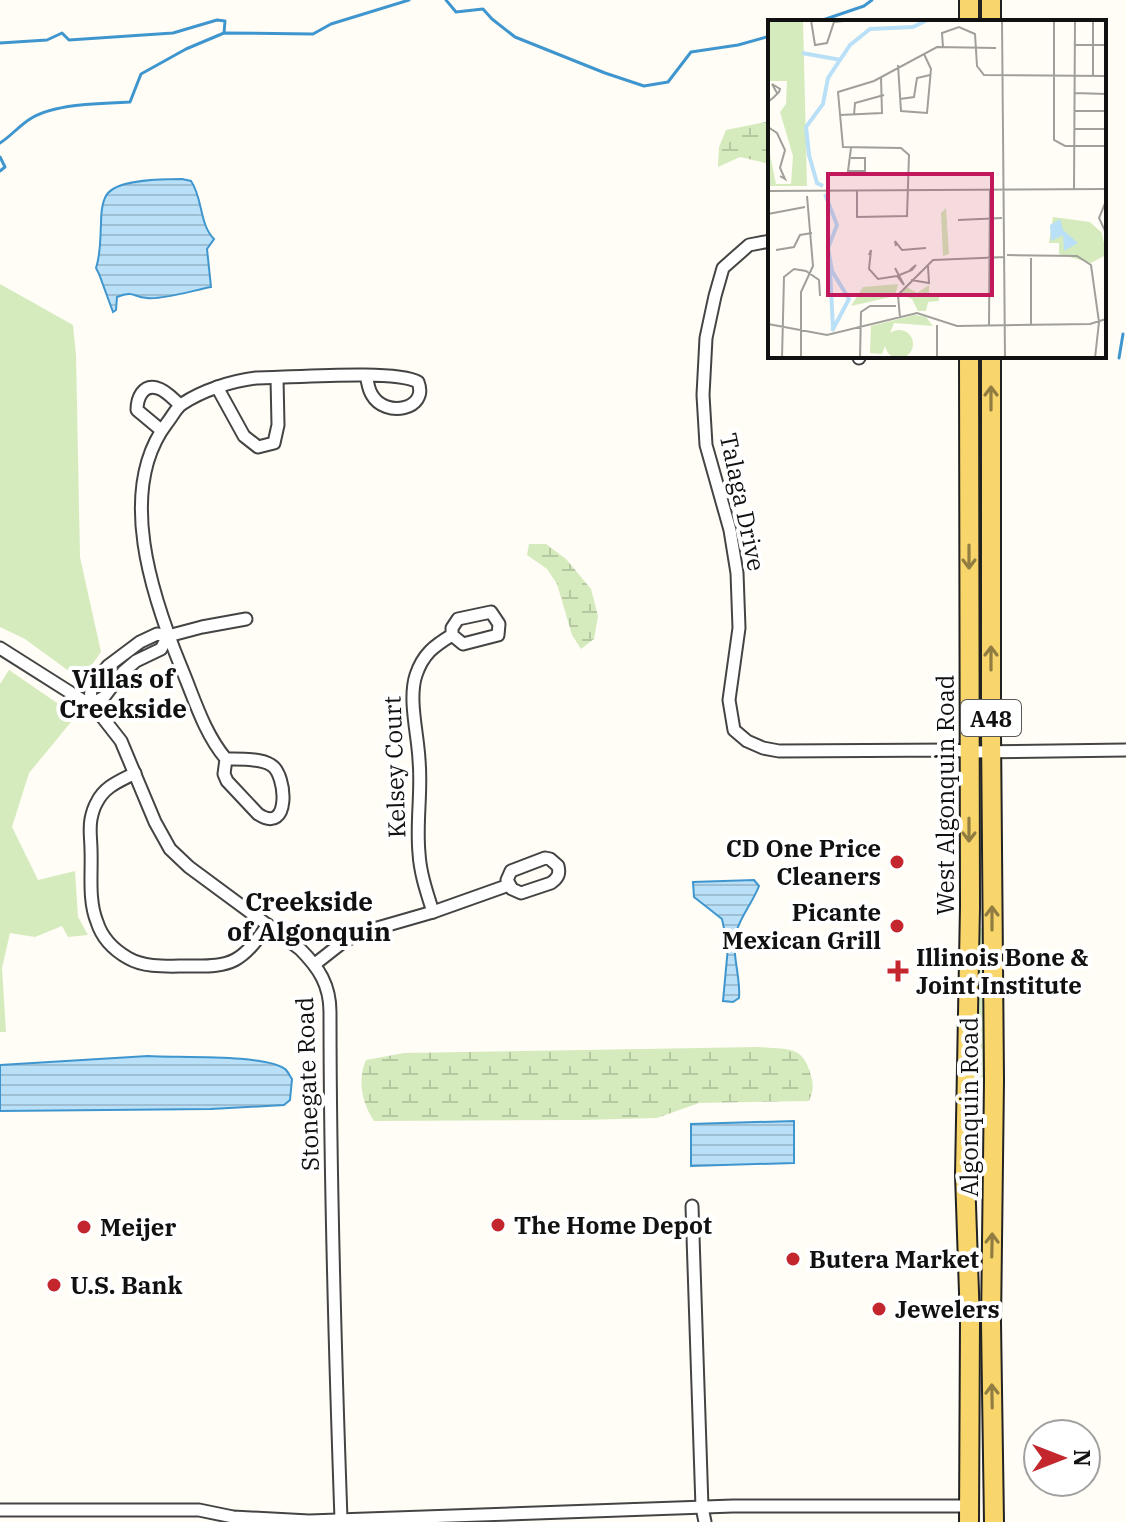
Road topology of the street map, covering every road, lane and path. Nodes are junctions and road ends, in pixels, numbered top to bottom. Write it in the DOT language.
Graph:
graph roads {
  1 [pos="768,241"];
  2 [pos="969,358"];
  3 [pos="991,358"];
  4 [pos="366,376"];
  5 [pos="277,378"];
  6 [pos="217,387"];
  7 [pos="180,405"];
  8 [pos="161,430"];
  9 [pos="246,619"];
  10 [pos="452,635"];
  11 [pos="168,636"];
  12 [pos="0,648"];
  13 [pos="90,705"];
  14 [pos="1126,750"];
  15 [pos="969,752"];
  16 [pos="991,752"];
  17 [pos="226,759"];
  18 [pos="135,773"];
  19 [pos="509,885"];
  20 [pos="433,912"];
  21 [pos="268,925"];
  22 [pos="315,964"];
  23 [pos="692,1206"];
  24 [pos="702,1507"];
  25 [pos="0,1510"];
  26 [pos="970,1514"];
  27 [pos="341,1521"];
  28 [pos="697,1522"];
  29 [pos="705,1522"];
  30 [pos="994,1522"];
  1 -- 15 [label="street, Talaga Drive"];
  2 -- 15 [label="main road, West Algonquin Road / A48, one-way"];
  16 -- 3 [label="main road, Algonquin Road / A48, one-way"];
  4 -- 4 [label="street"];
  4 -- 5 [label="street"];
  5 -- 6 [label="street"];
  5 -- 6 [label="street"];
  6 -- 7 [label="street"];
  7 -- 8 [label="street"];
  7 -- 8 [label="street"];
  8 -- 11 [label="street"];
  9 -- 11 [label="street"];
  10 -- 20 [label="street, Kelsey Court"];
  11 -- 13 [label="street"];
  11 -- 17 [label="street"];
  12 -- 13 [label="street, Stonegate Road"];
  13 -- 18 [label="street, Stonegate Road"];
  14 -- 16 [label="street, Talaga Drive"];
  15 -- 16 [label="street, Talaga Drive"];
  15 -- 26 [label="main road, West Algonquin Road / A48, one-way"];
  30 -- 16 [label="main road, Algonquin Road / A48, one-way"];
  17 -- 17 [label="street"];
  18 -- 21 [label="street, Stonegate Road"];
  18 -- 21 [label="street"];
  19 -- 20 [label="street"];
  20 -- 22 [label="street"];
  21 -- 22 [label="street, Stonegate Road"];
  22 -- 27 [label="street, Stonegate Road"];
  23 -- 24 [label="street"];
  24 -- 26 [label="street"];
  24 -- 27 [label="street"];
  24 -- 28 [label="street"];
  24 -- 29 [label="street"];
  25 -- 27 [label="street"];
}
